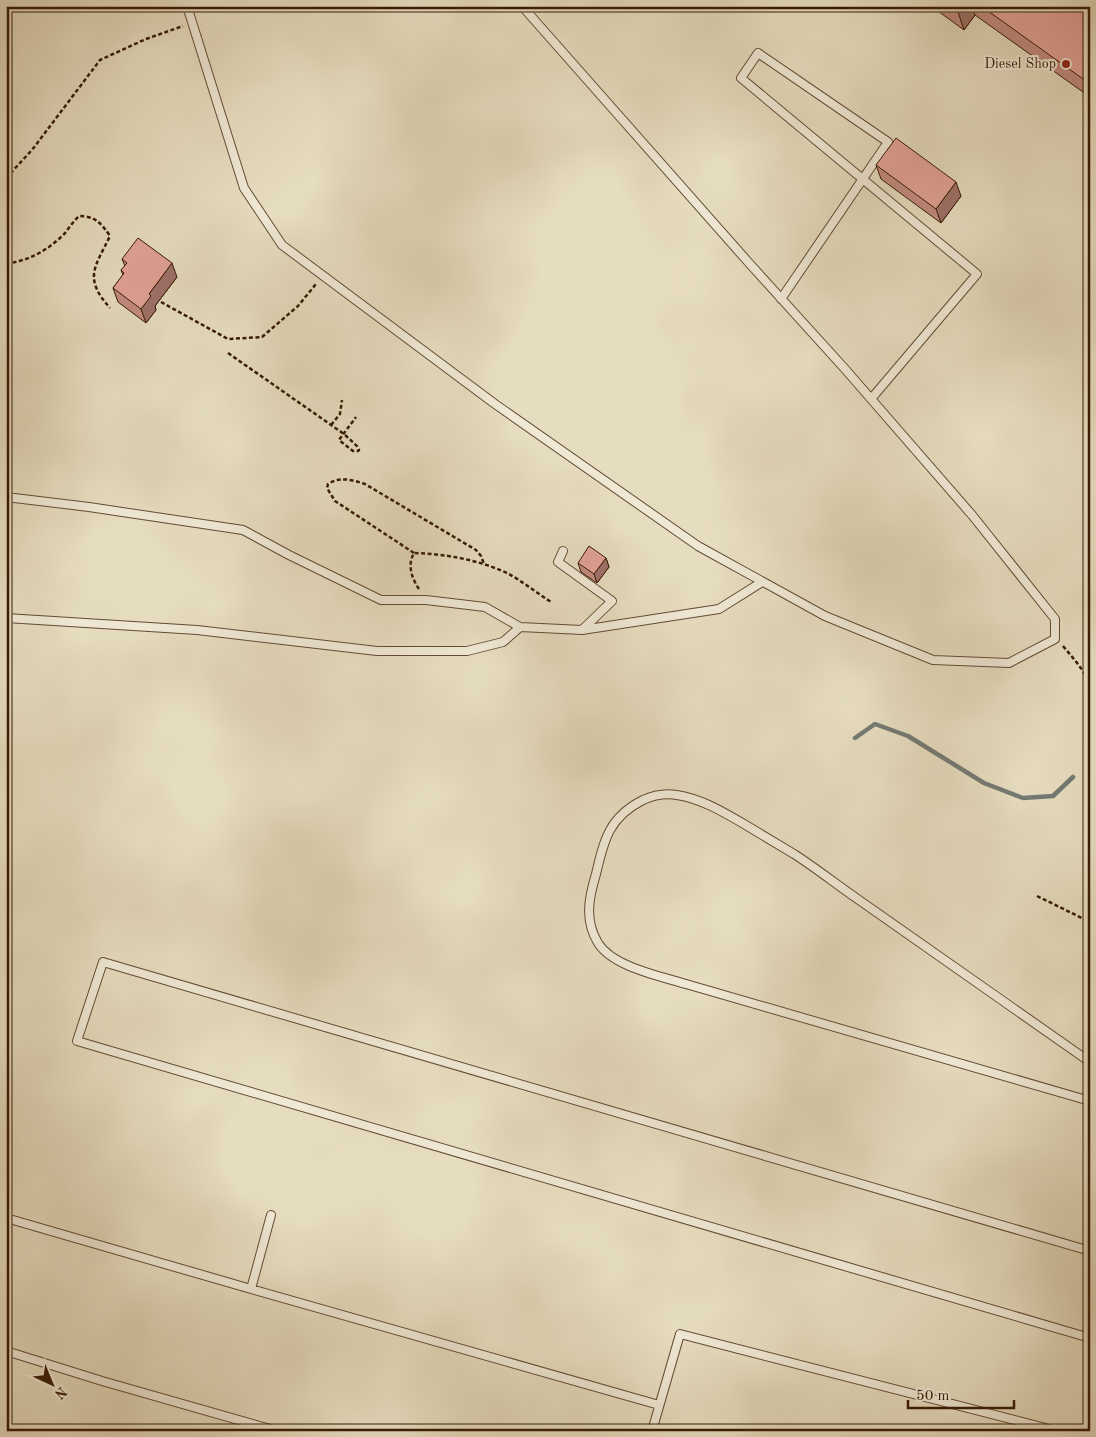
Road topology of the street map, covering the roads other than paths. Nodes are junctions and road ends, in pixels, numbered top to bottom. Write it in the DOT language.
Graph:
graph roads {
  1 [pos="187,6"];
  2 [pos="522,6"];
  3 [pos="863,179"];
  4 [pos="781,299"];
  5 [pos="871,399"];
  6 [pos="6,497"];
  7 [pos="563,551"];
  8 [pos="762,582"];
  9 [pos="6,618"];
  10 [pos="520,627"];
  11 [pos="582,630"];
  12 [pos="1090,1062"];
  13 [pos="1090,1101"];
  14 [pos="272,1215"];
  15 [pos="6,1218"];
  16 [pos="1090,1251"];
  17 [pos="251,1289"];
  18 [pos="1090,1338"];
  19 [pos="6,1351"];
  20 [pos="659,1405"];
  21 [pos="1041,1429"];
  22 [pos="278,1431"];
  23 [pos="652,1431"];
  24 [pos="1053,1431"];
  1 -- 8 [label="lane"];
  2 -- 4 [label="lane"];
  3 -- 3 [label="lane"];
  3 -- 4 [label="lane"];
  3 -- 5 [label="lane"];
  4 -- 5 [label="lane"];
  5 -- 8 [label="lane"];
  6 -- 10 [label="lane"];
  7 -- 11 [label="lane"];
  8 -- 11 [label="lane"];
  9 -- 10 [label="lane"];
  10 -- 11 [label="lane"];
  12 -- 13 [label="lane"];
  14 -- 17 [label="lane"];
  15 -- 17 [label="lane"];
  16 -- 18 [label="lane"];
  17 -- 20 [label="lane"];
  19 -- 22 [label="lane"];
  20 -- 21 [label="lane"];
  20 -- 23 [label="lane"];
  21 -- 24 [label="lane"];
}
